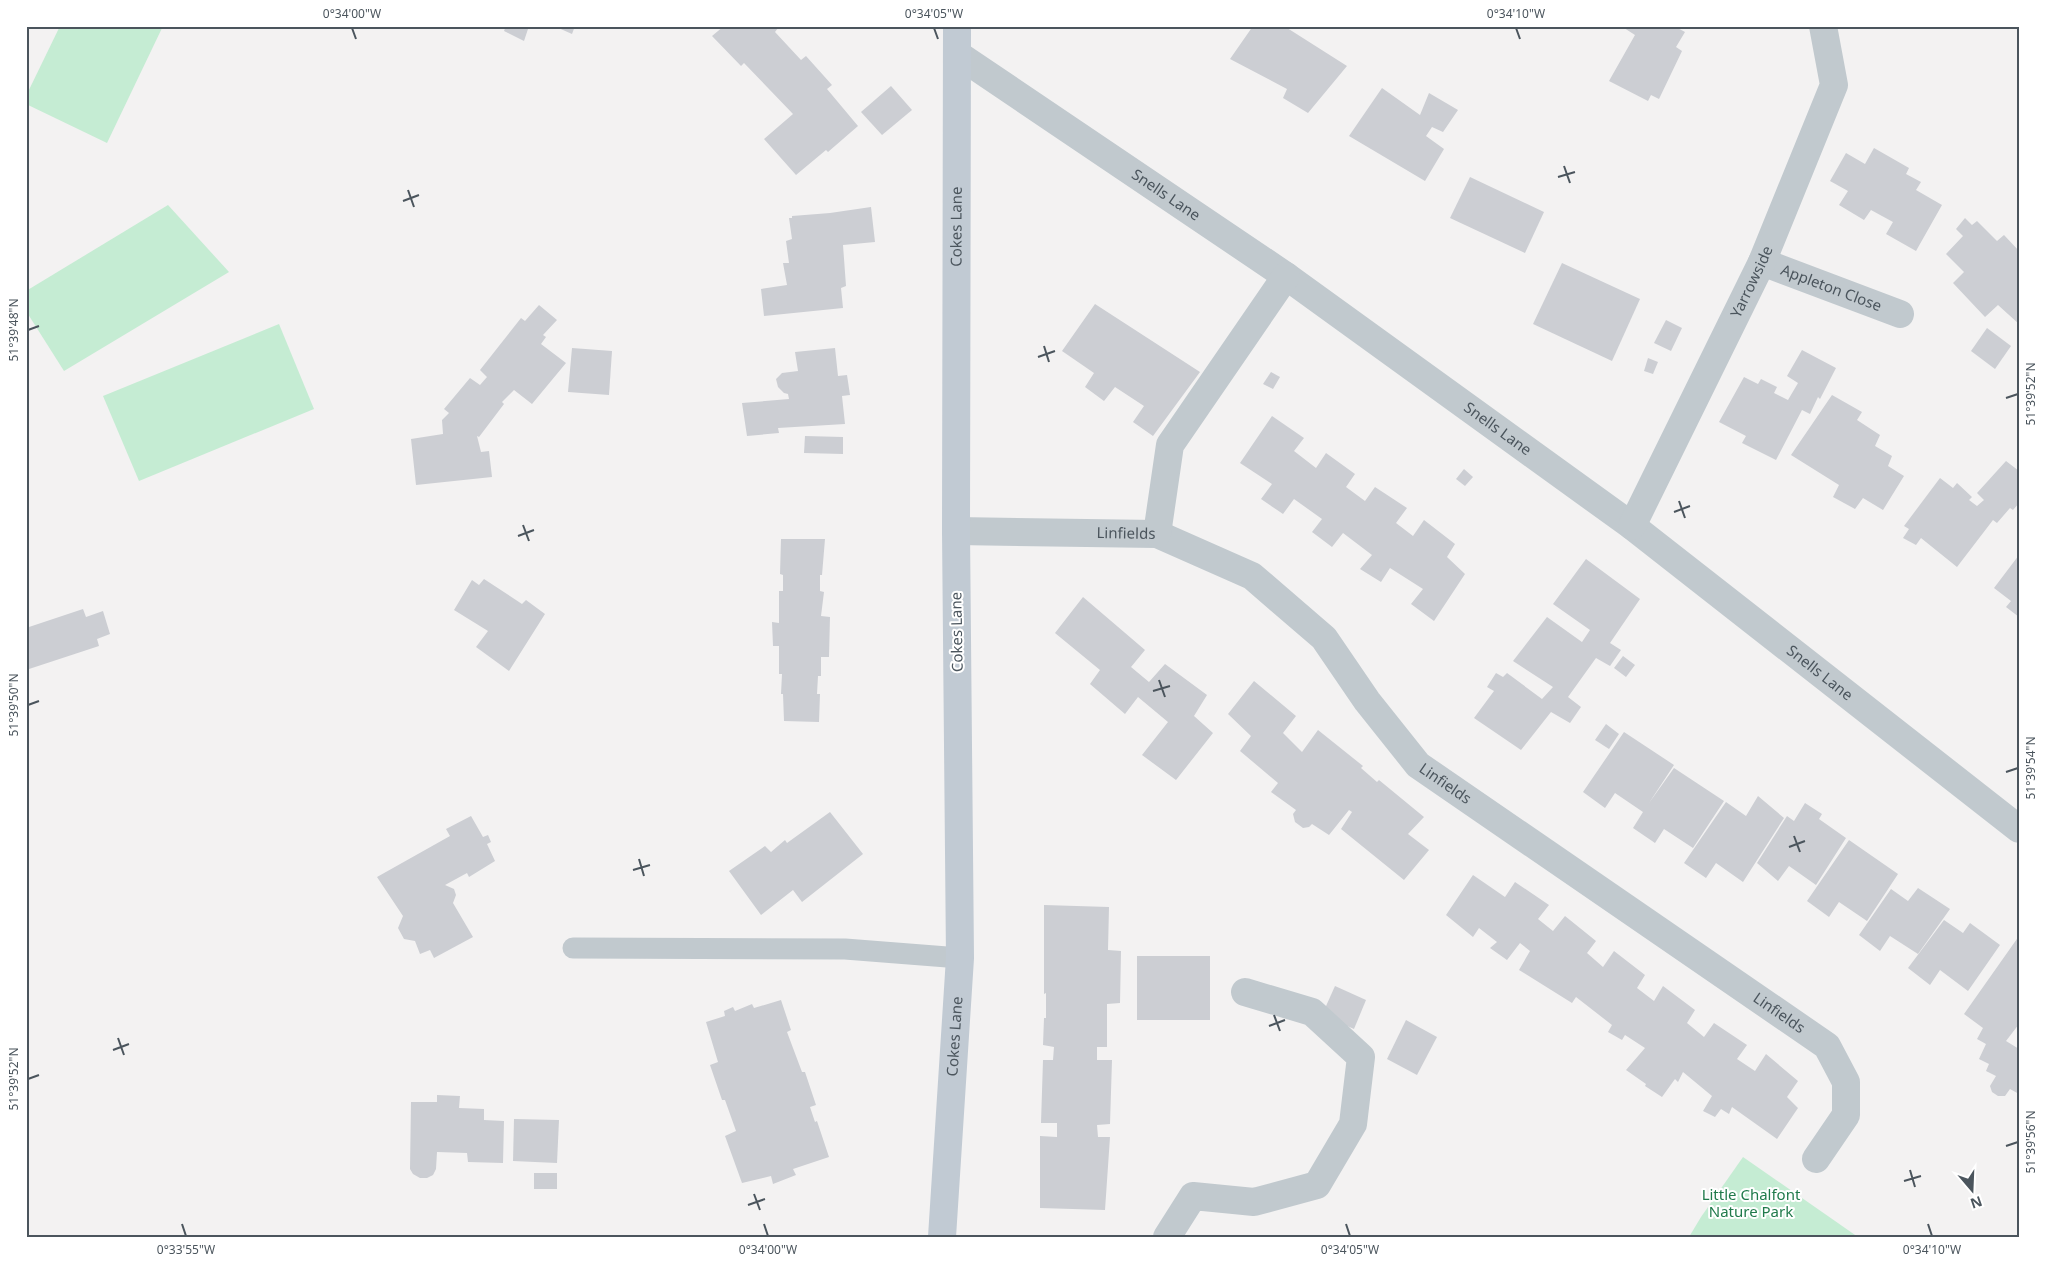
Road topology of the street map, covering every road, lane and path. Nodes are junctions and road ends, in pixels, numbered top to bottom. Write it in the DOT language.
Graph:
graph roads {
  1 [pos="957,26"];
  2 [pos="1823,26"];
  3 [pos="957,54"];
  4 [pos="1762,262"];
  5 [pos="1286,276"];
  6 [pos="1900,314"];
  7 [pos="1632,526"];
  8 [pos="956,531"];
  9 [pos="1157,534"];
  10 [pos="2019,829"];
  11 [pos="573,948"];
  12 [pos="960,958"];
  13 [pos="1245,992"];
  14 [pos="1816,1159"];
  15 [pos="942,1237"];
  16 [pos="1167,1237"];
  1 -- 3 [label="main road, Cokes Lane"];
  2 -- 4 [label="street, Yarrowside"];
  3 -- 5 [label="street, Snells Lane"];
  3 -- 8 [label="main road, Cokes Lane"];
  4 -- 6 [label="street, Appleton Close"];
  4 -- 7 [label="street, Yarrowside"];
  5 -- 7 [label="street, Snells Lane"];
  5 -- 9 [label="street"];
  7 -- 10 [label="street, Snells Lane"];
  8 -- 9 [label="street, Linfields"];
  8 -- 12 [label="main road, Cokes Lane"];
  9 -- 14 [label="street, Linfields"];
  11 -- 12 [label="lane"];
  12 -- 15 [label="main road, Cokes Lane"];
  13 -- 16 [label="street"];
}
